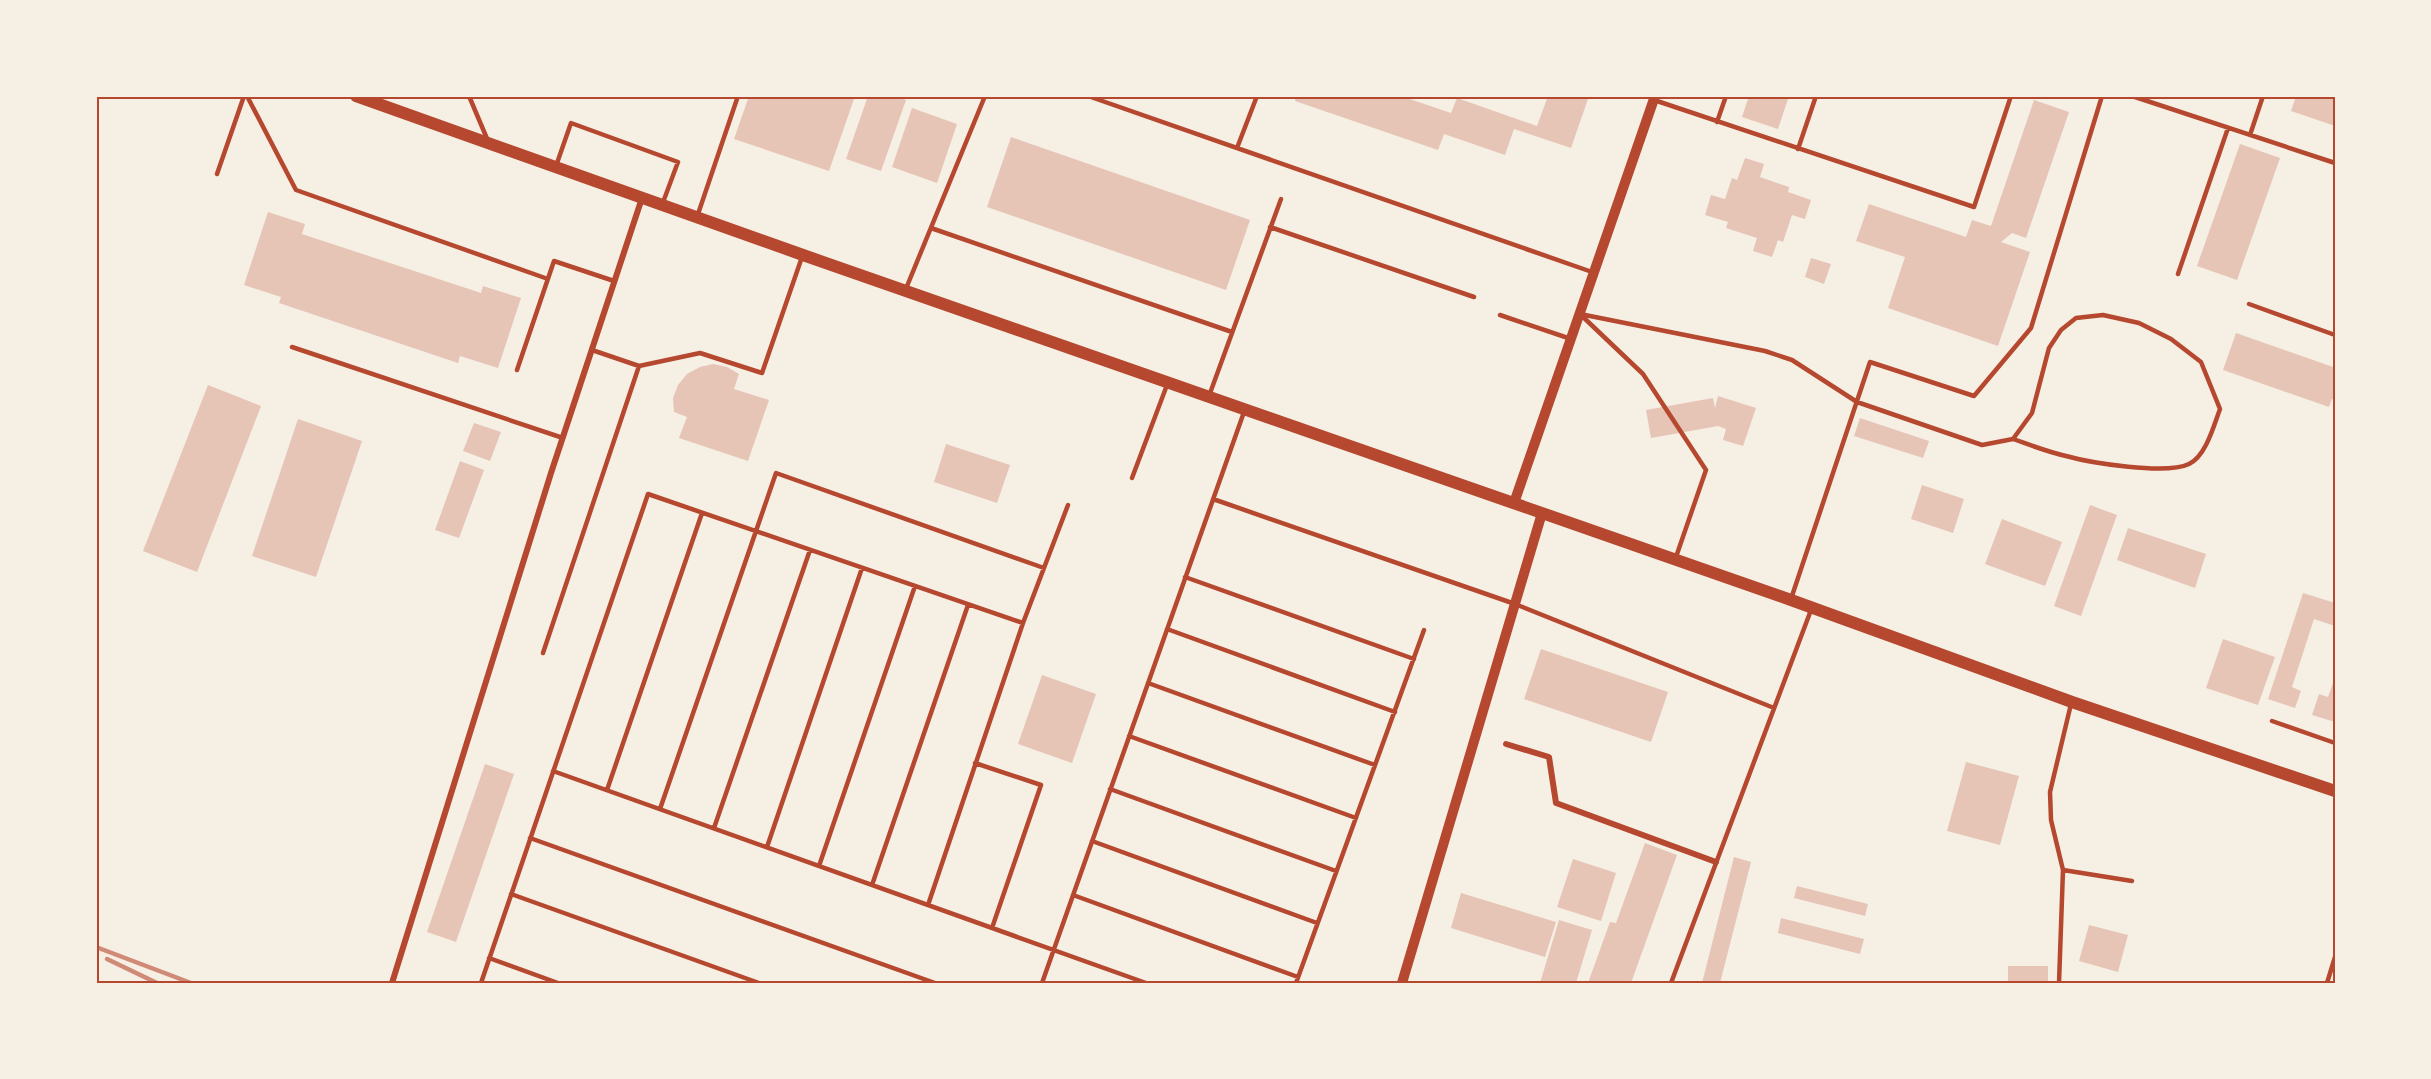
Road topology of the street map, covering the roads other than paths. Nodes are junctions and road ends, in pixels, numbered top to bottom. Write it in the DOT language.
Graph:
graph roads {
  1 [pos="246,96"];
  2 [pos="356,96"];
  3 [pos="470,96"];
  4 [pos="738,96"];
  5 [pos="985,96"];
  6 [pos="1088,96"];
  7 [pos="1257,96"];
  8 [pos="1726,96"];
  9 [pos="1816,96"];
  10 [pos="2011,96"];
  11 [pos="2102,96"];
  12 [pos="2132,96"];
  13 [pos="2263,96"];
  14 [pos="1655,98"];
  15 [pos="1717,122"];
  16 [pos="2228,128"];
  17 [pos="2250,135"];
  18 [pos="489,143"];
  19 [pos="1237,148"];
  20 [pos="1798,149"];
  21 [pos="2335,163"];
  22 [pos="555,167"];
  23 [pos="217,174"];
  24 [pos="642,198"];
  25 [pos="1281,199"];
  26 [pos="662,205"];
  27 [pos="697,217"];
  28 [pos="1270,227"];
  29 [pos="931,228"];
  30 [pos="803,255"];
  31 [pos="1594,273"];
  32 [pos="2178,274"];
  33 [pos="548,279"];
  34 [pos="614,281"];
  35 [pos="905,291"];
  36 [pos="1474,297"];
  37 [pos="2249,304"];
  38 [pos="1580,314"];
  39 [pos="1500,315"];
  40 [pos="1232,332"];
  41 [pos="2335,335"];
  42 [pos="1571,339"];
  43 [pos="292,347"];
  44 [pos="592,350"];
  45 [pos="639,366"];
  46 [pos="518,370"];
  47 [pos="1168,382"];
  48 [pos="1209,396"];
  49 [pos="1857,402"];
  50 [pos="1245,409"];
  51 [pos="563,438"];
  52 [pos="2013,439"];
  53 [pos="1131,478"];
  54 [pos="1213,499"];
  55 [pos="1514,503"];
  56 [pos="1068,505"];
  57 [pos="702,513"];
  58 [pos="1542,513"];
  59 [pos="755,531"];
  60 [pos="810,550"];
  61 [pos="1675,560"];
  62 [pos="862,568"];
  63 [pos="1044,568"];
  64 [pos="1185,577"];
  65 [pos="915,586"];
  66 [pos="1791,600"];
  67 [pos="1515,604"];
  68 [pos="968,605"];
  69 [pos="1812,607"];
  70 [pos="1023,623"];
  71 [pos="1167,629"];
  72 [pos="1424,630"];
  73 [pos="543,653"];
  74 [pos="1414,659"];
  75 [pos="1148,683"];
  76 [pos="2072,702"];
  77 [pos="1774,708"];
  78 [pos="1395,712"];
  79 [pos="2272,721"];
  80 [pos="1129,736"];
  81 [pos="2335,743"];
  82 [pos="1506,744"];
  83 [pos="975,763"];
  84 [pos="1375,765"];
  85 [pos="553,771"];
  86 [pos="1110,789"];
  87 [pos="607,790"];
  88 [pos="2335,791"];
  89 [pos="660,809"];
  90 [pos="1356,818"];
  91 [pos="714,828"];
  92 [pos="530,838"];
  93 [pos="1092,842"];
  94 [pos="767,847"];
  95 [pos="1716,862"];
  96 [pos="819,866"];
  97 [pos="2062,870"];
  98 [pos="1336,871"];
  99 [pos="2132,881"];
  100 [pos="872,885"];
  101 [pos="511,894"];
  102 [pos="1073,895"];
  103 [pos="928,905"];
  104 [pos="1317,923"];
  105 [pos="992,928"];
  106 [pos="1054,950"];
  107 [pos="2335,957"];
  108 [pos="489,958"];
  109 [pos="1298,977"];
  110 [pos="392,983"];
  111 [pos="481,983"];
  112 [pos="558,983"];
  113 [pos="759,983"];
  114 [pos="935,983"];
  115 [pos="1042,983"];
  116 [pos="1146,983"];
  117 [pos="1296,983"];
  118 [pos="1402,983"];
  119 [pos="1671,983"];
  120 [pos="2059,983"];
  121 [pos="2327,983"];
  1 -- 23 [label="lane"];
  1 -- 33 [label="lane"];
  2 -- 18 [label="main road"];
  3 -- 18 [label="lane"];
  4 -- 27 [label="lane"];
  5 -- 29 [label="lane"];
  6 -- 19 [label="lane"];
  7 -- 19 [label="lane"];
  8 -- 15 [label="lane"];
  9 -- 20 [label="lane"];
  10 -- 20 [label="lane"];
  11 -- 49 [label="lane"];
  12 -- 16 [label="lane"];
  13 -- 17 [label="lane"];
  14 -- 15 [label="lane"];
  14 -- 31 [label="street"];
  15 -- 20 [label="lane"];
  16 -- 17 [label="lane"];
  16 -- 32 [label="lane"];
  17 -- 21 [label="lane"];
  18 -- 22 [label="main road"];
  19 -- 31 [label="lane"];
  22 -- 24 [label="main road"];
  22 -- 26 [label="lane"];
  24 -- 26 [label="main road"];
  24 -- 34 [label="street"];
  25 -- 28 [label="lane"];
  26 -- 27 [label="main road"];
  27 -- 30 [label="main road"];
  28 -- 36 [label="lane"];
  28 -- 40 [label="lane"];
  29 -- 35 [label="lane"];
  29 -- 40 [label="lane"];
  30 -- 35 [label="main road"];
  30 -- 45 [label="lane"];
  31 -- 38 [label="street"];
  33 -- 34 [label="lane"];
  33 -- 46 [label="lane"];
  34 -- 44 [label="street"];
  35 -- 47 [label="main road"];
  37 -- 41 [label="lane"];
  38 -- 42 [label="street"];
  38 -- 49 [label="lane"];
  38 -- 61 [label="lane"];
  39 -- 42 [label="lane"];
  40 -- 48 [label="lane"];
  42 -- 55 [label="street"];
  43 -- 51 [label="lane"];
  44 -- 45 [label="lane"];
  44 -- 51 [label="street"];
  45 -- 73 [label="lane"];
  47 -- 48 [label="main road"];
  47 -- 53 [label="lane"];
  48 -- 50 [label="main road"];
  49 -- 52 [label="lane"];
  49 -- 66 [label="lane"];
  50 -- 54 [label="lane"];
  50 -- 55 [label="main road"];
  51 -- 110 [label="street"];
  52 -- 52 [label="lane"];
  54 -- 64 [label="lane"];
  54 -- 67 [label="lane"];
  55 -- 58 [label="main road"];
  56 -- 63 [label="lane"];
  57 -- 59 [label="lane"];
  57 -- 85 [label="lane"];
  57 -- 87 [label="lane"];
  58 -- 61 [label="main road"];
  58 -- 67 [label="street"];
  59 -- 60 [label="lane"];
  59 -- 63 [label="lane"];
  59 -- 89 [label="lane"];
  60 -- 62 [label="lane"];
  60 -- 91 [label="lane"];
  61 -- 66 [label="main road"];
  62 -- 65 [label="lane"];
  62 -- 94 [label="lane"];
  63 -- 70 [label="lane"];
  64 -- 71 [label="lane"];
  64 -- 74 [label="lane"];
  65 -- 68 [label="lane"];
  65 -- 96 [label="lane"];
  66 -- 69 [label="main road"];
  67 -- 77 [label="lane"];
  67 -- 118 [label="street"];
  68 -- 70 [label="lane"];
  68 -- 100 [label="lane"];
  69 -- 76 [label="main road"];
  69 -- 77 [label="lane"];
  70 -- 83 [label="lane"];
  71 -- 75 [label="lane"];
  71 -- 78 [label="lane"];
  72 -- 74 [label="lane"];
  74 -- 78 [label="lane"];
  75 -- 80 [label="lane"];
  75 -- 84 [label="lane"];
  76 -- 88 [label="main road"];
  76 -- 97 [label="lane"];
  77 -- 95 [label="lane"];
  78 -- 84 [label="lane"];
  79 -- 81 [label="lane"];
  80 -- 86 [label="lane"];
  80 -- 90 [label="lane"];
  82 -- 95 [label="street"];
  83 -- 103 [label="lane"];
  83 -- 105 [label="lane"];
  84 -- 90 [label="lane"];
  85 -- 87 [label="lane"];
  85 -- 92 [label="lane"];
  86 -- 93 [label="lane"];
  86 -- 98 [label="lane"];
  87 -- 89 [label="lane"];
  89 -- 91 [label="lane"];
  90 -- 98 [label="lane"];
  91 -- 94 [label="lane"];
  92 -- 101 [label="lane"];
  92 -- 114 [label="lane"];
  93 -- 102 [label="lane"];
  93 -- 104 [label="lane"];
  94 -- 96 [label="lane"];
  95 -- 119 [label="lane"];
  96 -- 100 [label="lane"];
  97 -- 99 [label="lane"];
  97 -- 120 [label="lane"];
  98 -- 104 [label="lane"];
  100 -- 103 [label="lane"];
  101 -- 108 [label="lane"];
  101 -- 113 [label="lane"];
  102 -- 106 [label="lane"];
  102 -- 109 [label="lane"];
  103 -- 105 [label="lane"];
  104 -- 109 [label="lane"];
  105 -- 106 [label="lane"];
  106 -- 115 [label="lane"];
  106 -- 116 [label="lane"];
  107 -- 121 [label="lane"];
  108 -- 111 [label="lane"];
  108 -- 112 [label="lane"];
  109 -- 117 [label="lane"];
}
